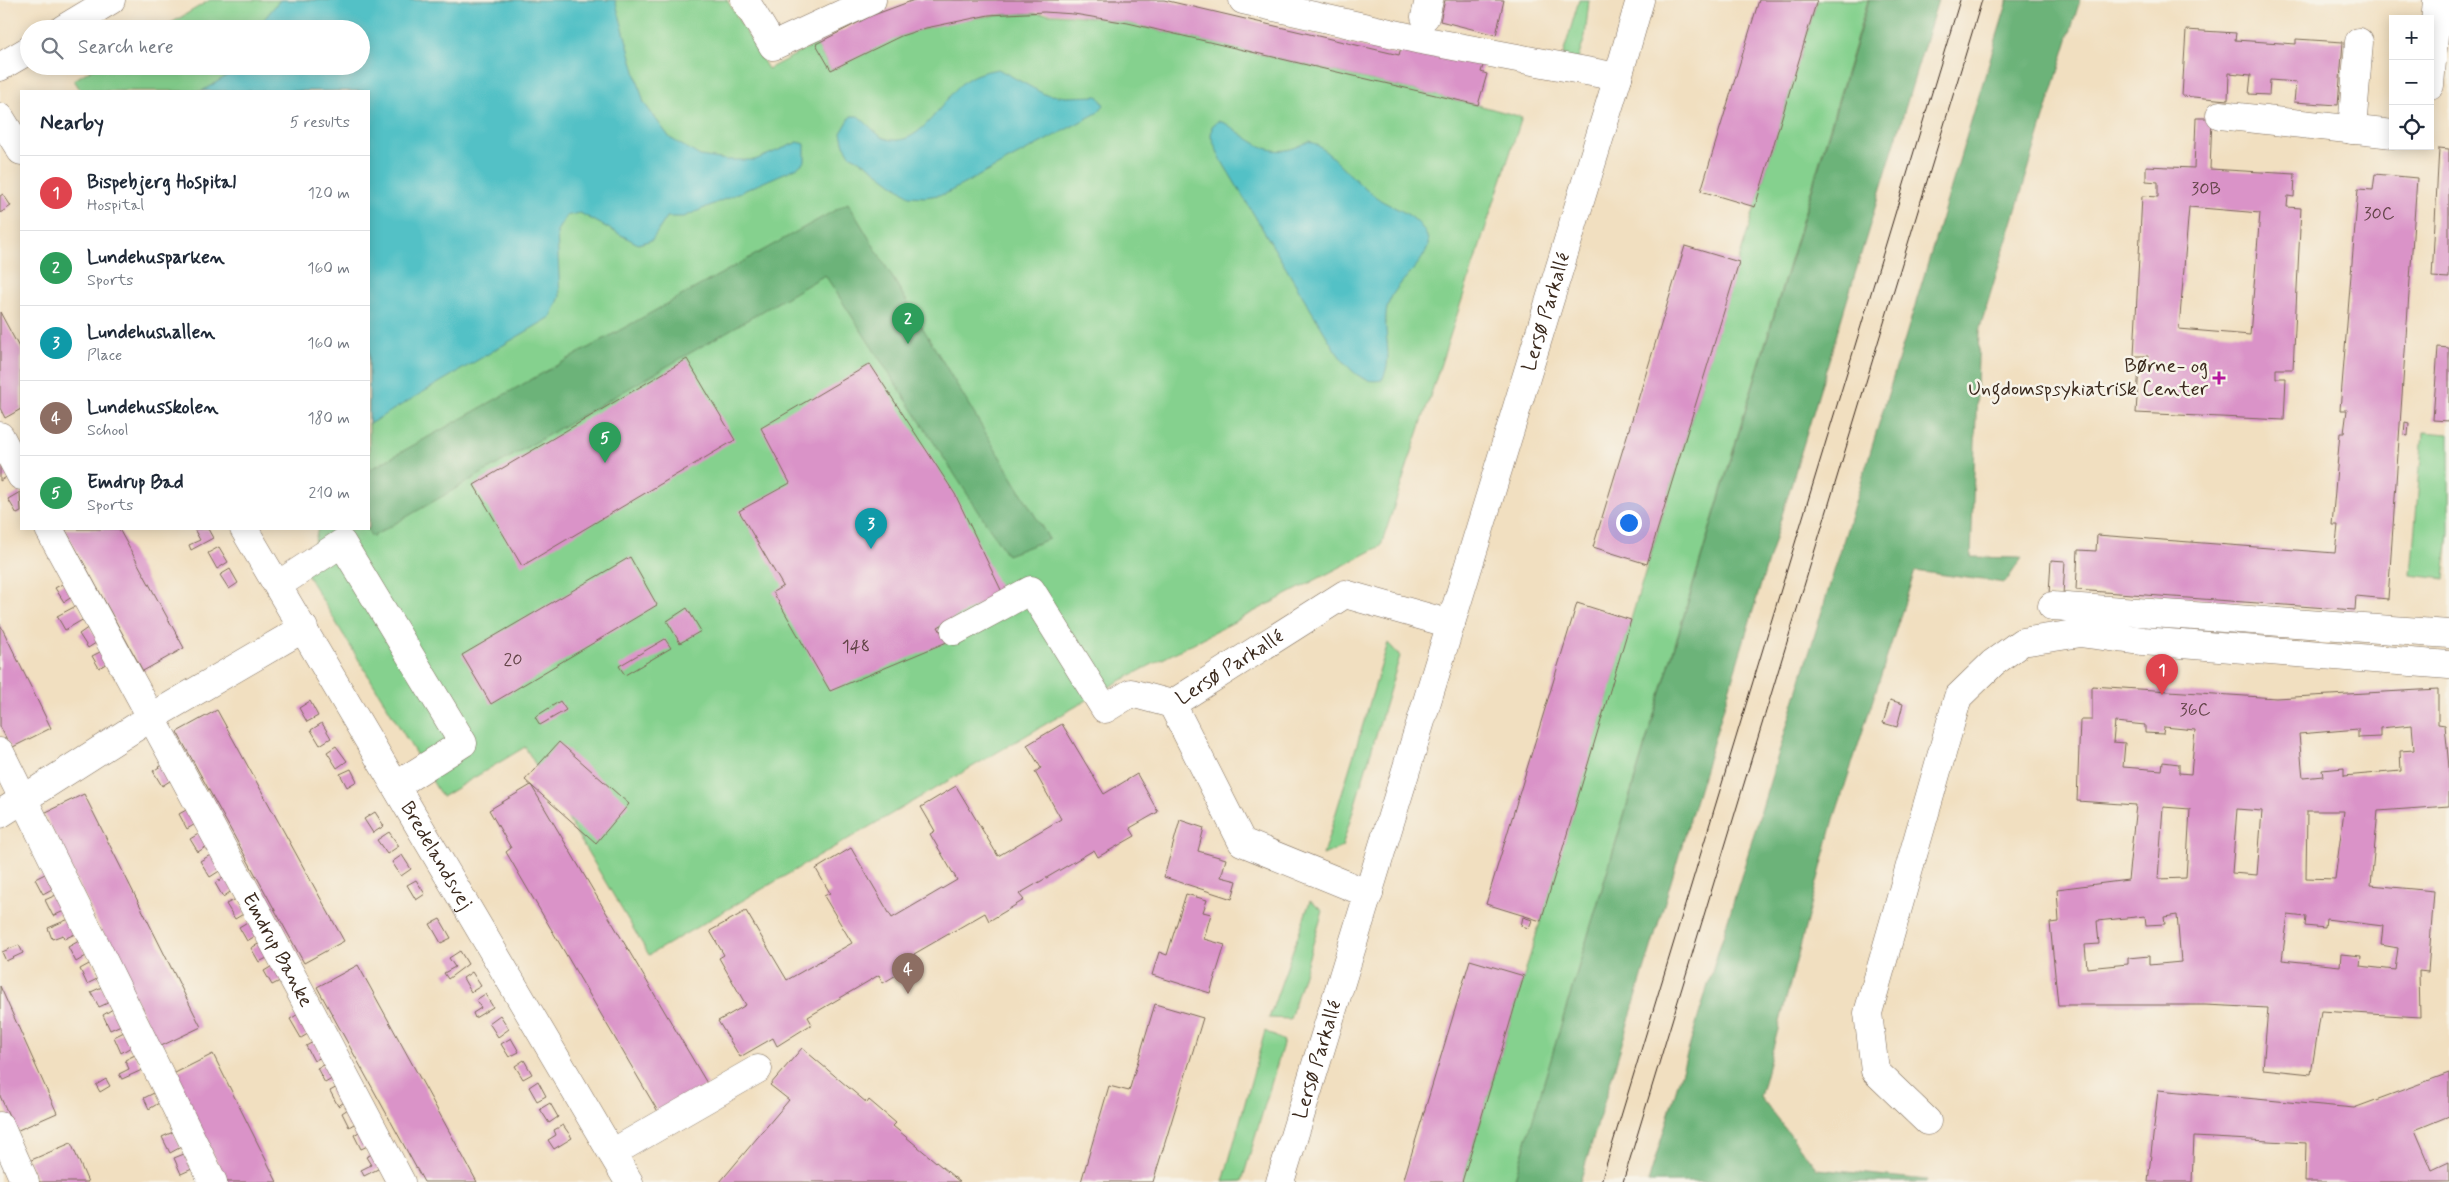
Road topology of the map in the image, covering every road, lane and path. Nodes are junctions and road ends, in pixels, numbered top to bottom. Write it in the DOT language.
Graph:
graph roads {
  1 [pos="111,0"];
  2 [pos="745,0"];
  3 [pos="872,0"];
  4 [pos="1243,0"];
  5 [pos="1640,0"];
  6 [pos="2437,0"];
  7 [pos="78,20"];
  8 [pos="2359,42"];
  9 [pos="20,55"];
  10 [pos="2432,60"];
  11 [pos="0,67"];
  12 [pos="1618,77"];
  13 [pos="2220,115"];
  14 [pos="0,117"];
  15 [pos="2352,130"];
  16 [pos="2389,134"];
  17 [pos="20,149"];
  18 [pos="0,436"];
  19 [pos="20,474"];
  20 [pos="50,530"];
  21 [pos="245,530"];
  22 [pos="278,585"];
  23 [pos="2052,606"];
  24 [pos="1452,624"];
  25 [pos="304,628"];
  26 [pos="955,632"];
  27 [pos="2449,634"];
  28 [pos="2449,665"];
  29 [pos="1172,704"];
  30 [pos="150,718"];
  31 [pos="0,752"];
  32 [pos="397,785"];
  33 [pos="11,808"];
  34 [pos="1369,894"];
  35 [pos="758,1069"];
  36 [pos="1927,1121"];
  37 [pos="0,1126"];
  38 [pos="612,1153"];
  39 [pos="25,1182"];
  40 [pos="213,1182"];
  41 [pos="402,1182"];
  42 [pos="629,1182"];
  43 [pos="1280,1182"];
  1 -- 7 [label="street"];
  2 -- 3 [label="street"];
  4 -- 12 [label="street"];
  5 -- 12 [label="street, Lersø Parkallé"];
  6 -- 10 [label="street"];
  8 -- 15 [label="street"];
  9 -- 11 [label="street"];
  12 -- 24 [label="street, Lersø Parkallé"];
  13 -- 15 [label="street"];
  14 -- 17 [label="street"];
  15 -- 16 [label="street"];
  18 -- 19 [label="street"];
  20 -- 30 [label="street, Emdrup Banke"];
  21 -- 22 [label="street, Bredelandsvej"];
  22 -- 25 [label="street, Bredelandsvej"];
  22 -- 32 [label="street"];
  23 -- 27 [label="street"];
  24 -- 29 [label="street, Lersø Parkallé"];
  24 -- 34 [label="street, Lersø Parkallé"];
  25 -- 30 [label="street"];
  25 -- 32 [label="street, Bredelandsvej"];
  26 -- 29 [label="street, Lersø Parkallé"];
  28 -- 36 [label="street"];
  29 -- 34 [label="street"];
  30 -- 33 [label="street"];
  30 -- 41 [label="street, Emdrup Banke"];
  31 -- 33 [label="street"];
  32 -- 38 [label="street, Bredelandsvej"];
  33 -- 40 [label="street"];
  34 -- 43 [label="street, Lersø Parkallé"];
  35 -- 38 [label="street"];
  37 -- 39 [label="street"];
  38 -- 42 [label="street, Bredelandsvej"];
}
